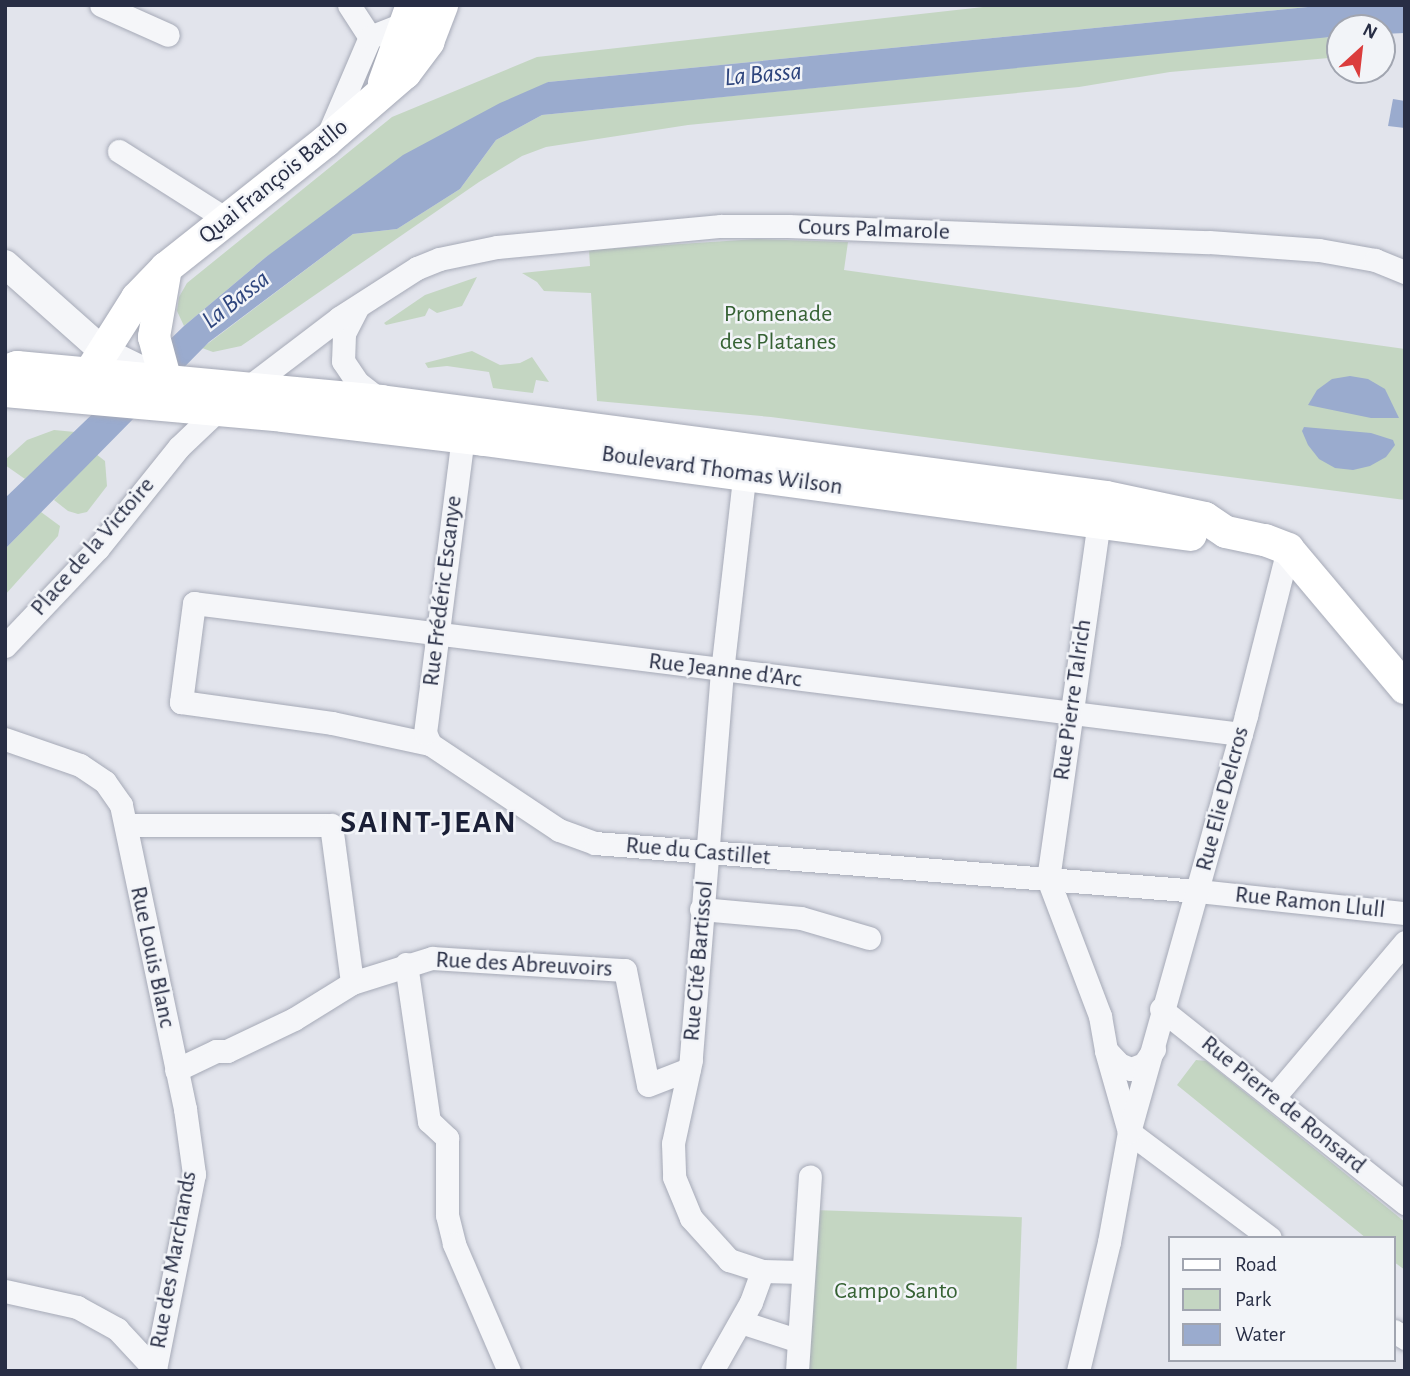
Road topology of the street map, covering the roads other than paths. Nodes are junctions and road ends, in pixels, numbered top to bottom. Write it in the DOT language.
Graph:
graph roads {
  1 [pos="101,5"];
  2 [pos="349,5"];
  3 [pos="442,5"];
  4 [pos="410,14"];
  5 [pos="168,35"];
  6 [pos="370,37"];
  7 [pos="380,94"];
  8 [pos="325,142"];
  9 [pos="119,151"];
  10 [pos="226,219"];
  11 [pos="5,264"];
  12 [pos="166,268"];
  13 [pos="1405,272"];
  14 [pos="357,308"];
  15 [pos="5,371"];
  16 [pos="116,375"];
  17 [pos="242,389"];
  18 [pos="5,391"];
  19 [pos="169,394"];
  20 [pos="381,401"];
  21 [pos="216,411"];
  22 [pos="463,438"];
  23 [pos="179,447"];
  24 [pos="746,463"];
  25 [pos="1099,521"];
  26 [pos="1226,532"];
  27 [pos="1288,549"];
  28 [pos="437,632"];
  29 [pos="5,646"];
  30 [pos="722,671"];
  31 [pos="1405,688"];
  32 [pos="199,704"];
  33 [pos="1071,714"];
  34 [pos="1241,734"];
  35 [pos="5,739"];
  36 [pos="430,744"];
  37 [pos="123,815"];
  38 [pos="708,852"];
  39 [pos="1048,879"];
  40 [pos="1198,891"];
  41 [pos="702,909"];
  42 [pos="1405,913"];
  43 [pos="869,938"];
  44 [pos="1405,942"];
  45 [pos="406,964"];
  46 [pos="352,983"];
  47 [pos="1161,1009"];
  48 [pos="1154,1049"];
  49 [pos="1106,1050"];
  50 [pos="689,1069"];
  51 [pos="176,1070"];
  52 [pos="1274,1097"];
  53 [pos="185,1109"];
  54 [pos="1129,1132"];
  55 [pos="810,1176"];
  56 [pos="1405,1203"];
  57 [pos="1267,1236"];
  58 [pos="762,1271"];
  59 [pos="802,1272"];
  60 [pos="5,1291"];
  61 [pos="741,1322"];
  62 [pos="796,1339"];
  63 [pos="155,1370"];
  64 [pos="509,1371"];
  65 [pos="712,1371"];
  66 [pos="797,1371"];
  67 [pos="1078,1371"];
  1 -- 5 [label="street"];
  2 -- 6 [label="street"];
  3 -- 7 [label="main road, Quai François Batllo"];
  4 -- 6 [label="street"];
  4 -- 7 [label="main road, Quai François Batllo"];
  6 -- 8 [label="street"];
  7 -- 8 [label="main road, Quai François Batllo"];
  8 -- 10 [label="main road, Quai François Batllo"];
  9 -- 10 [label="street"];
  10 -- 12 [label="main road, Quai François Batllo"];
  11 -- 16 [label="street"];
  12 -- 16 [label="main road, Quai François Batllo"];
  12 -- 19 [label="main road"];
  13 -- 14 [label="street, Cours Palmarole"];
  14 -- 17 [label="street, Cours Palmarole"];
  14 -- 20 [label="street"];
  15 -- 16 [label="main road"];
  16 -- 18 [label="main road"];
  16 -- 19 [label="main road"];
  17 -- 19 [label="main road, Boulevard Thomas Wilson"];
  17 -- 20 [label="main road, Boulevard Thomas Wilson"];
  17 -- 21 [label="street, Cours Palmarole"];
  19 -- 21 [label="main road, Boulevard Thomas Wilson"];
  19 -- 23 [label="street"];
  20 -- 24 [label="main road, Boulevard Thomas Wilson"];
  21 -- 22 [label="main road, Boulevard Thomas Wilson"];
  21 -- 23 [label="street, Place de la Victoire"];
  22 -- 24 [label="main road, Boulevard Thomas Wilson"];
  22 -- 28 [label="street, Rue Frédéric Escanye"];
  23 -- 29 [label="street, Place de la Victoire"];
  24 -- 25 [label="main road, Boulevard Thomas Wilson"];
  24 -- 26 [label="main road, Boulevard Thomas Wilson"];
  24 -- 30 [label="street, Rue Cité Bartissol"];
  25 -- 26 [label="main road, Boulevard Thomas Wilson"];
  25 -- 33 [label="street, Rue Pierre Talrich"];
  26 -- 27 [label="main road, Boulevard Thomas Wilson"];
  27 -- 31 [label="main road"];
  27 -- 34 [label="street, Rue Elie Delcros"];
  28 -- 30 [label="street, Rue Jeanne d'Arc"];
  28 -- 32 [label="street, Rue Jeanne d'Arc"];
  28 -- 36 [label="street, Rue Frédéric Escanye"];
  30 -- 33 [label="street, Rue Jeanne d'Arc"];
  30 -- 38 [label="street, Rue Cité Bartissol"];
  32 -- 36 [label="street, Rue du Castillet"];
  33 -- 34 [label="street, Rue Jeanne d'Arc"];
  33 -- 39 [label="street, Rue Pierre Talrich"];
  34 -- 40 [label="street, Rue Elie Delcros"];
  35 -- 37 [label="street"];
  36 -- 38 [label="street, Rue du Castillet"];
  37 -- 46 [label="street"];
  37 -- 51 [label="street, Rue Louis Blanc"];
  38 -- 39 [label="street, Rue du Castillet"];
  38 -- 41 [label="street, Rue Cité Bartissol"];
  39 -- 40 [label="street, Rue Ramon Llull"];
  39 -- 49 [label="street"];
  40 -- 42 [label="street, Rue Ramon Llull"];
  40 -- 47 [label="street, Rue Elie Delcros"];
  41 -- 43 [label="street"];
  41 -- 50 [label="street, Rue Cité Bartissol"];
  44 -- 52 [label="street"];
  45 -- 46 [label="street, Rue des Abreuvoirs"];
  45 -- 50 [label="street, Rue des Abreuvoirs"];
  45 -- 64 [label="street"];
  46 -- 51 [label="street, Rue des Abreuvoirs"];
  47 -- 48 [label="street, Rue Elie Delcros"];
  47 -- 52 [label="street, Rue Pierre de Ronsard"];
  48 -- 49 [label="street"];
  48 -- 54 [label="street, Rue Elie Delcros"];
  49 -- 54 [label="street"];
  50 -- 58 [label="street, Rue Cité Bartissol"];
  51 -- 53 [label="street, Rue Louis Blanc"];
  52 -- 56 [label="street, Rue Pierre de Ronsard"];
  53 -- 63 [label="street, Rue des Marchands"];
  54 -- 57 [label="street"];
  54 -- 67 [label="street, Rue Elie Delcros"];
  55 -- 59 [label="street"];
  58 -- 59 [label="street, Rue Cité Bartissol"];
  58 -- 61 [label="street"];
  59 -- 62 [label="street"];
  60 -- 63 [label="street"];
  61 -- 62 [label="street"];
  61 -- 65 [label="street"];
  62 -- 66 [label="street"];
}
